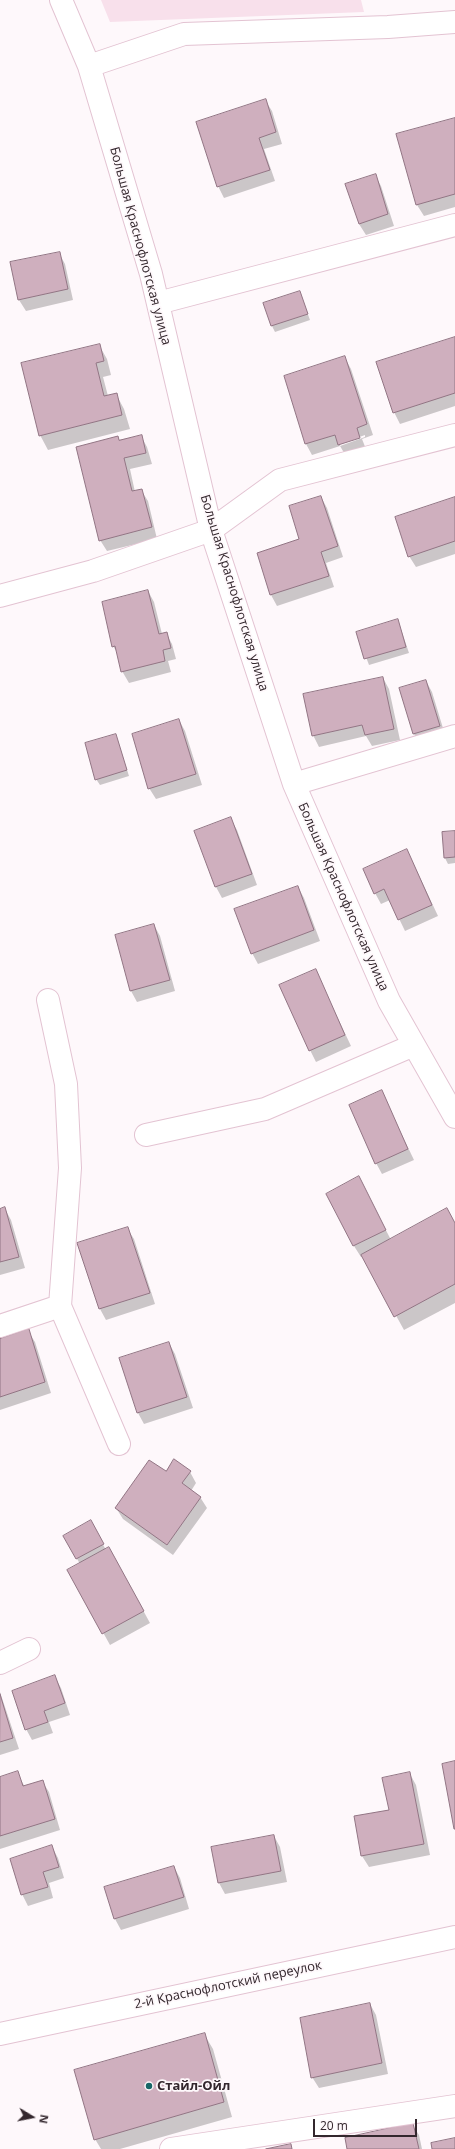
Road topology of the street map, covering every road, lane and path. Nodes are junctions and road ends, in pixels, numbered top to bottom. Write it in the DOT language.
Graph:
graph roads {
  1 [pos="62,0"];
  2 [pos="455,22"];
  3 [pos="89,66"];
  4 [pos="455,225"];
  5 [pos="158,303"];
  6 [pos="455,435"];
  7 [pos="212,530"];
  8 [pos="0,596"];
  9 [pos="455,736"];
  10 [pos="294,784"];
  11 [pos="48,1000"];
  12 [pos="414,1045"];
  13 [pos="455,1117"];
  14 [pos="146,1135"];
  15 [pos="60,1306"];
  16 [pos="0,1326"];
  17 [pos="119,1444"];
  18 [pos="29,1649"];
  19 [pos="0,1663"];
  20 [pos="455,1937"];
  21 [pos="0,2034"];
  22 [pos="455,2106"];
  23 [pos="171,2149"];
  1 -- 3 [label="street, Большая Краснофлотская улица"];
  2 -- 3 [label="street"];
  3 -- 5 [label="street, Большая Краснофлотская улица"];
  4 -- 5 [label="street"];
  5 -- 7 [label="street, Большая Краснофлотская улица"];
  6 -- 7 [label="street"];
  7 -- 8 [label="street"];
  7 -- 10 [label="street, Большая Краснофлотская улица"];
  9 -- 10 [label="street"];
  10 -- 12 [label="street, Большая Краснофлотская улица"];
  11 -- 15 [label="street"];
  12 -- 13 [label="street, Большая Краснофлотская улица"];
  12 -- 14 [label="street"];
  15 -- 16 [label="street"];
  15 -- 17 [label="street"];
  18 -- 19 [label="street"];
  20 -- 21 [label="street, 2-й Краснофлотский переулок"];
  22 -- 23 [label="street"];
}
